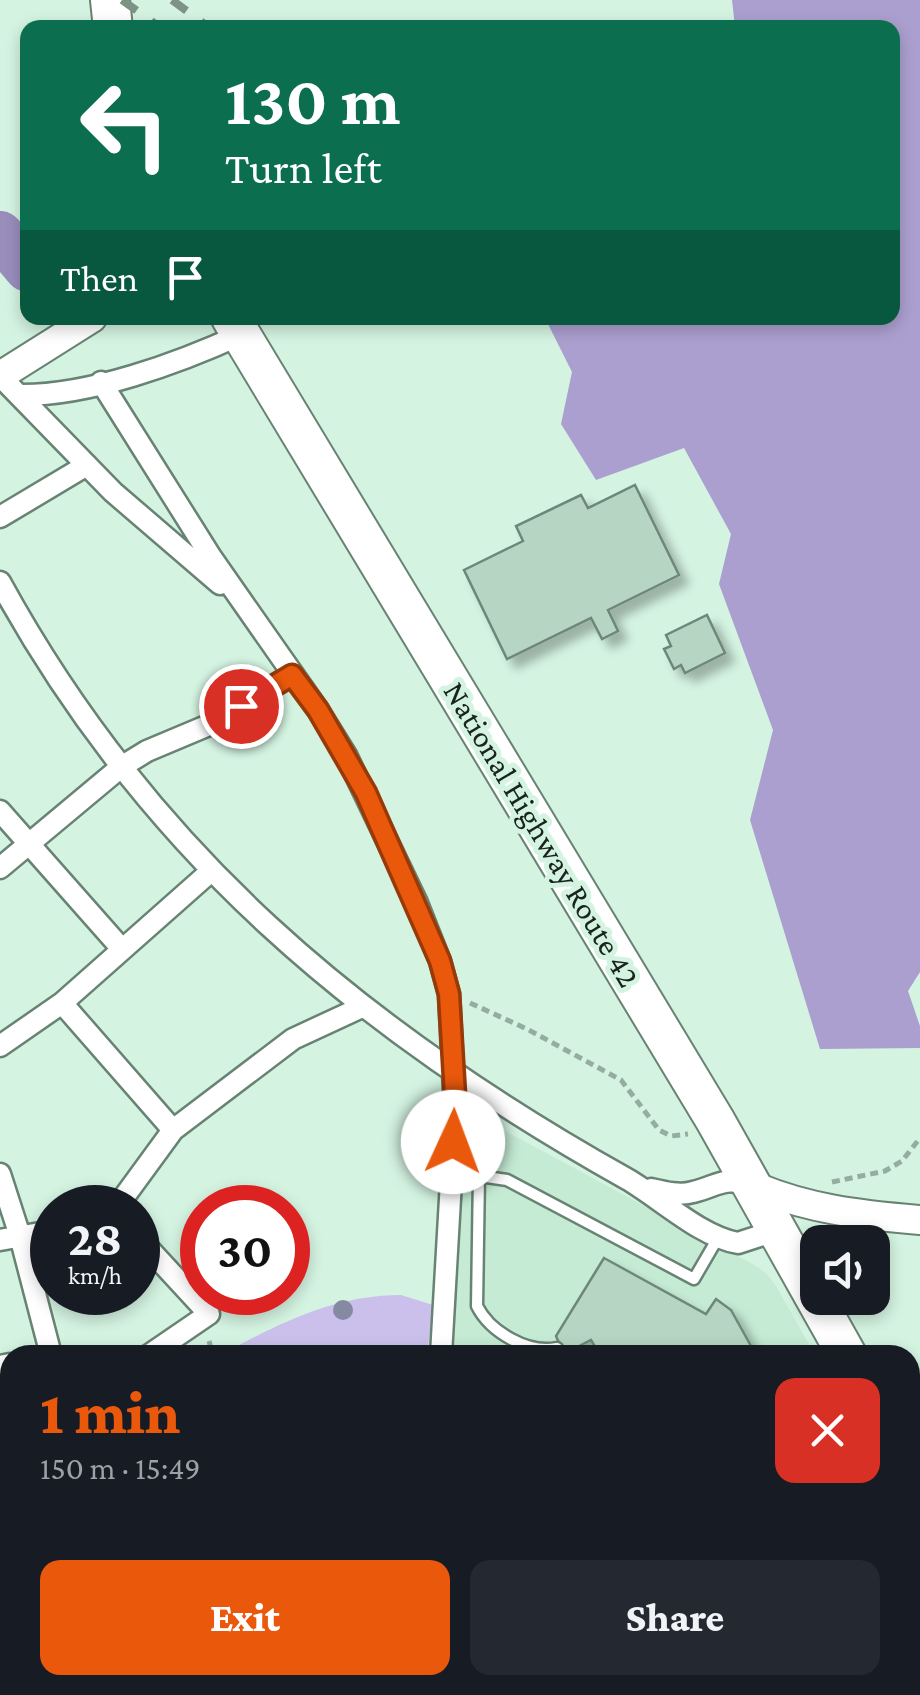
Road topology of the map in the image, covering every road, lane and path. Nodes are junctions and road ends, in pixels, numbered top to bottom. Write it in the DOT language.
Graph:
graph roads {
  1 [pos="83,325"];
  2 [pos="237,326"];
  3 [pos="6,382"];
  4 [pos="101,382"];
  5 [pos="87,465"];
  6 [pos="0,517"];
  7 [pos="0,582"];
  8 [pos="247,611"];
  9 [pos="292,675"];
  10 [pos="121,767"];
  11 [pos="0,811"];
  12 [pos="29,844"];
  13 [pos="0,868"];
  14 [pos="210,872"];
  15 [pos="121,948"];
  16 [pos="449,994"];
  17 [pos="62,1003"];
  18 [pos="362,1007"];
  19 [pos="0,1046"];
  20 [pos="453,1072"];
  21 [pos="714,1120"];
  22 [pos="173,1130"];
  23 [pos="920,1138"];
  24 [pos="450,1172"];
  25 [pos="0,1174"];
  26 [pos="480,1174"];
  27 [pos="631,1182"];
  28 [pos="133,1185"];
  29 [pos="772,1214"];
  30 [pos="920,1220"];
  31 [pos="719,1236"];
  32 [pos="10,1238"];
  33 [pos="800,1243"];
  34 [pos="160,1262"];
  35 [pos="845,1315"];
  36 [pos="47,1345"];
  37 [pos="164,1345"];
  38 [pos="441,1345"];
  39 [pos="526,1345"];
  40 [pos="823,1345"];
  41 [pos="842,1345"];
  42 [pos="864,1345"];
  1 -- 3 [label="street"];
  2 -- 4 [label="street"];
  2 -- 21 [label="highway, National Highway Route 42"];
  3 -- 4 [label="street"];
  3 -- 5 [label="street"];
  4 -- 8 [label="street"];
  5 -- 6 [label="street"];
  5 -- 8 [label="street"];
  7 -- 10 [label="street"];
  8 -- 9 [label="street"];
  9 -- 10 [label="street"];
  9 -- 16 [label="street"];
  10 -- 12 [label="street"];
  10 -- 14 [label="street"];
  11 -- 12 [label="street"];
  12 -- 13 [label="street"];
  12 -- 15 [label="street"];
  14 -- 15 [label="street"];
  14 -- 18 [label="street"];
  15 -- 17 [label="street"];
  16 -- 20 [label="street"];
  16 -- 21 [label="path"];
  17 -- 19 [label="street"];
  17 -- 22 [label="street"];
  18 -- 20 [label="street"];
  18 -- 22 [label="street"];
  20 -- 24 [label="street"];
  20 -- 27 [label="street"];
  21 -- 29 [label="highway, National Highway Route 42"];
  22 -- 28 [label="street"];
  23 -- 29 [label="path"];
  24 -- 26 [label="lane"];
  24 -- 38 [label="street"];
  25 -- 32 [label="street"];
  26 -- 31 [label="lane"];
  26 -- 39 [label="lane"];
  27 -- 29 [label="street"];
  27 -- 31 [label="street"];
  29 -- 30 [label="street"];
  29 -- 31 [label="street"];
  29 -- 33 [label="highway"];
  29 -- 40 [label="highway"];
  29 -- 41 [label="highway, National Highway Route 42"];
  32 -- 36 [label="street"];
  34 -- 37 [label="street"];
  35 -- 42 [label="highway"];
}
